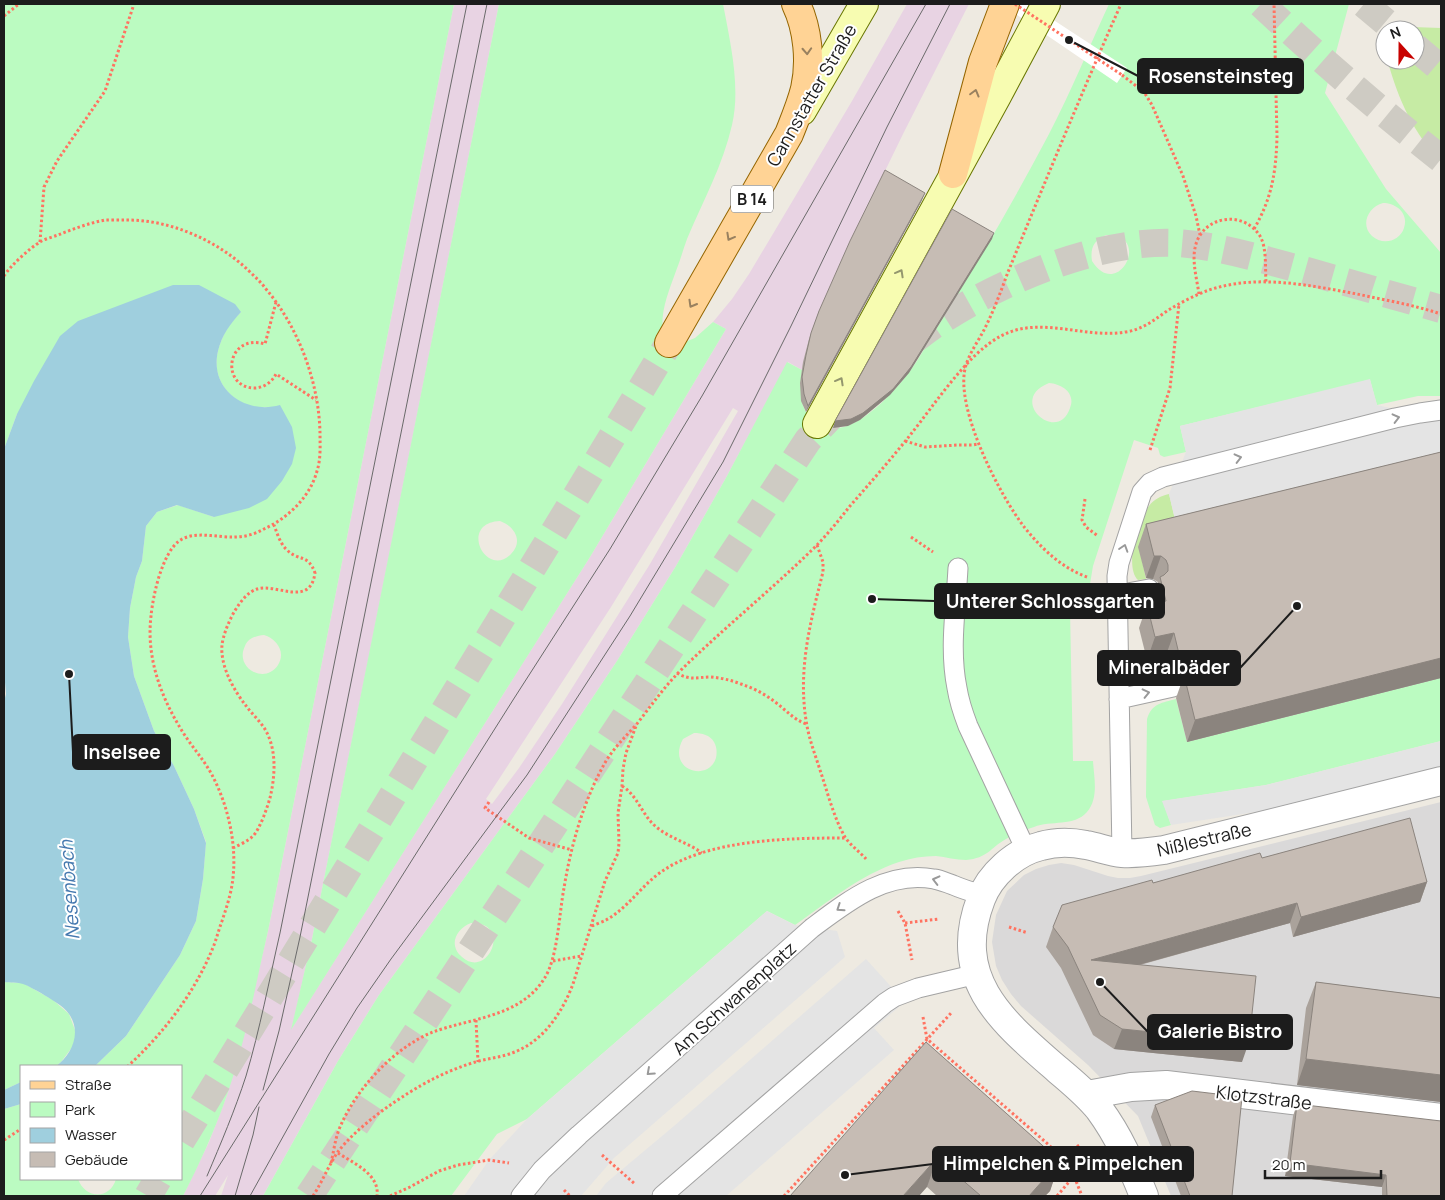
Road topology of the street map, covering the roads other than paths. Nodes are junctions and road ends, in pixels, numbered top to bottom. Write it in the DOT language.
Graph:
graph roads {
  1 [pos="796,4"];
  2 [pos="864,4"];
  3 [pos="1005,4"];
  4 [pos="1046,4"];
  5 [pos="789,134"];
  6 [pos="953,174"];
  7 [pos="669,343"];
  8 [pos="1441,410"];
  9 [pos="817,424"];
  10 [pos="958,568"];
  11 [pos="1117,589"];
  12 [pos="1149,589"];
  13 [pos="1173,687"];
  14 [pos="1119,700"];
  15 [pos="1441,781"];
  16 [pos="1026,850"];
  17 [pos="1122,853"];
  18 [pos="982,895"];
  19 [pos="978,979"];
  20 [pos="1086,1095"];
  21 [pos="1441,1118"];
  22 [pos="521,1196"];
  23 [pos="662,1196"];
  24 [pos="1144,1196"];
  1 -- 5 [label="main road, B 14, one-way"];
  2 -- 5 [label="main road, Cannstatter Straße"];
  6 -- 3 [label="main road, one-way"];
  4 -- 6 [label="main road"];
  5 -- 7 [label="main road, Cannstatter Straße / B 14, one-way"];
  9 -- 6 [label="main road, one-way"];
  11 -- 8 [label="lane, one-way"];
  10 -- 16 [label="lane"];
  11 -- 12 [label="lane"];
  11 -- 14 [label="lane"];
  14 -- 13 [label="lane, one-way"];
  14 -- 17 [label="lane"];
  15 -- 17 [label="street, Nißlestraße"];
  16 -- 17 [label="street, Nißlestraße"];
  16 -- 18 [label="street, Nißlestraße"];
  18 -- 19 [label="street, Nißlestraße"];
  18 -- 22 [label="lane, Am Schwanenplatz, one-way"];
  19 -- 20 [label="street"];
  19 -- 23 [label="lane"];
  20 -- 21 [label="street, Klotzstraße"];
  20 -- 24 [label="street"];
}
